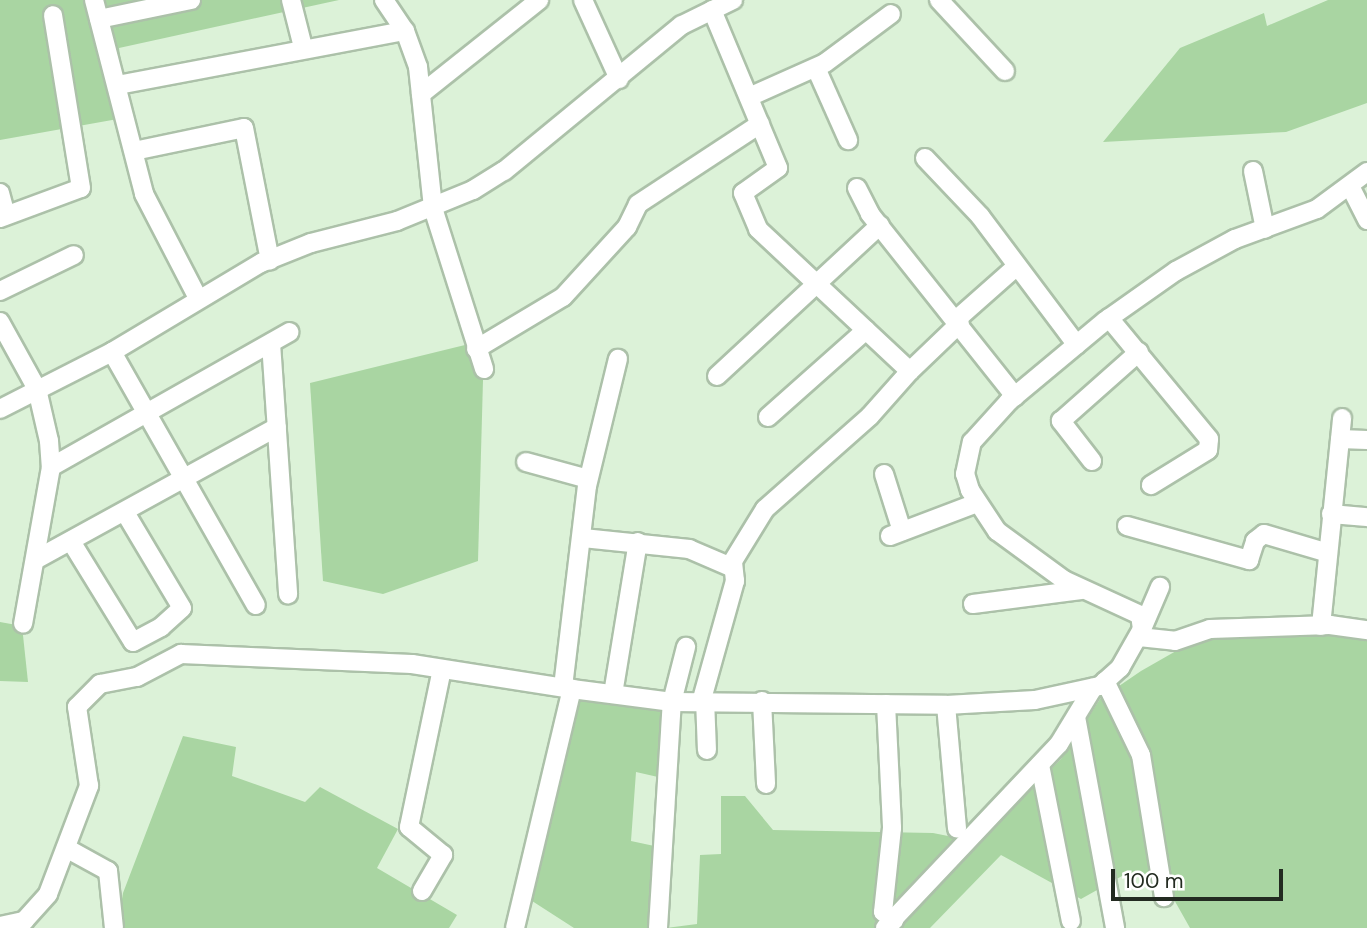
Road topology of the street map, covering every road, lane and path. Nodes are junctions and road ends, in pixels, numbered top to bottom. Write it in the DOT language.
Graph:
graph roads {
  1 [pos="94,0"];
  2 [pos="191,0"];
  3 [pos="291,0"];
  4 [pos="384,0"];
  5 [pos="539,0"];
  6 [pos="583,0"];
  7 [pos="733,0"];
  8 [pos="939,0"];
  9 [pos="712,10"];
  10 [pos="891,14"];
  11 [pos="53,15"];
  12 [pos="99,19"];
  13 [pos="404,31"];
  14 [pos="303,47"];
  15 [pos="816,68"];
  16 [pos="1005,71"];
  17 [pos="619,79"];
  18 [pos="118,85"];
  19 [pos="421,94"];
  20 [pos="749,97"];
  21 [pos="760,124"];
  22 [pos="848,140"];
  23 [pos="134,151"];
  24 [pos="925,158"];
  25 [pos="1253,172"];
  26 [pos="1367,172"];
  27 [pos="857,188"];
  28 [pos="1351,188"];
  29 [pos="0,193"];
  30 [pos="433,208"];
  31 [pos="3,216"];
  32 [pos="1367,220"];
  33 [pos="880,225"];
  34 [pos="1265,229"];
  35 [pos="74,255"];
  36 [pos="270,260"];
  37 [pos="1017,266"];
  38 [pos="818,284"];
  39 [pos="0,290"];
  40 [pos="198,298"];
  41 [pos="1109,318"];
  42 [pos="959,321"];
  43 [pos="0,322"];
  44 [pos="866,330"];
  45 [pos="290,332"];
  46 [pos="271,343"];
  47 [pos="1077,345"];
  48 [pos="476,349"];
  49 [pos="112,352"];
  50 [pos="1139,352"];
  51 [pos="618,359"];
  52 [pos="484,369"];
  53 [pos="910,371"];
  54 [pos="717,376"];
  55 [pos="37,389"];
  56 [pos="1015,397"];
  57 [pos="0,409"];
  58 [pos="148,415"];
  59 [pos="768,418"];
  60 [pos="1342,418"];
  61 [pos="276,427"];
  62 [pos="1340,439"];
  63 [pos="1367,440"];
  64 [pos="1092,461"];
  65 [pos="526,462"];
  66 [pos="51,467"];
  67 [pos="884,474"];
  68 [pos="588,479"];
  69 [pos="184,480"];
  70 [pos="1151,485"];
  71 [pos="977,503"];
  72 [pos="126,514"];
  73 [pos="1331,514"];
  74 [pos="1367,517"];
  75 [pos="1127,526"];
  76 [pos="583,538"];
  77 [pos="638,542"];
  78 [pos="72,543"];
  79 [pos="1325,552"];
  80 [pos="35,560"];
  81 [pos="731,567"];
  82 [pos="1160,587"];
  83 [pos="1081,590"];
  84 [pos="288,594"];
  85 [pos="973,604"];
  86 [pos="256,606"];
  87 [pos="23,624"];
  88 [pos="1321,626"];
  89 [pos="1367,630"];
  90 [pos="1140,633"];
  91 [pos="686,647"];
  92 [pos="442,669"];
  93 [pos="1099,684"];
  94 [pos="567,688"];
  95 [pos="613,694"];
  96 [pos="703,699"];
  97 [pos="761,701"];
  98 [pos="673,702"];
  99 [pos="886,704"];
  100 [pos="946,705"];
  101 [pos="1076,717"];
  102 [pos="707,750"];
  103 [pos="1041,765"];
  104 [pos="766,784"];
  105 [pos="957,828"];
  106 [pos="66,848"];
  107 [pos="422,891"];
  108 [pos="1164,897"];
  109 [pos="1071,921"];
  110 [pos="889,924"];
  111 [pos="0,926"];
  112 [pos="114,928"];
  113 [pos="515,928"];
  114 [pos="658,928"];
  115 [pos="1115,928"];
  1 -- 12 [label="street"];
  2 -- 12 [label="street"];
  3 -- 14 [label="street"];
  4 -- 13 [label="street"];
  5 -- 19 [label="street"];
  6 -- 17 [label="street"];
  7 -- 9 [label="street"];
  8 -- 16 [label="street"];
  9 -- 17 [label="street"];
  9 -- 20 [label="street"];
  10 -- 15 [label="street"];
  11 -- 31 [label="street"];
  12 -- 18 [label="street"];
  13 -- 14 [label="street"];
  13 -- 19 [label="street"];
  14 -- 18 [label="street"];
  15 -- 20 [label="street"];
  15 -- 22 [label="street"];
  17 -- 30 [label="street"];
  18 -- 23 [label="street"];
  19 -- 30 [label="street"];
  20 -- 21 [label="street"];
  21 -- 38 [label="street"];
  21 -- 48 [label="street"];
  23 -- 36 [label="street"];
  23 -- 40 [label="street"];
  24 -- 37 [label="street"];
  25 -- 34 [label="street"];
  26 -- 28 [label="street"];
  27 -- 33 [label="street"];
  28 -- 32 [label="street"];
  28 -- 34 [label="street"];
  29 -- 31 [label="street"];
  30 -- 36 [label="street"];
  30 -- 48 [label="street"];
  33 -- 38 [label="street"];
  33 -- 42 [label="street"];
  34 -- 41 [label="street"];
  35 -- 39 [label="street"];
  36 -- 40 [label="street"];
  37 -- 42 [label="street"];
  37 -- 47 [label="street"];
  38 -- 44 [label="street"];
  38 -- 54 [label="street"];
  40 -- 49 [label="street"];
  41 -- 47 [label="street"];
  41 -- 50 [label="street"];
  42 -- 53 [label="street"];
  42 -- 56 [label="street"];
  43 -- 55 [label="street"];
  44 -- 53 [label="street"];
  44 -- 59 [label="street"];
  45 -- 46 [label="street"];
  46 -- 58 [label="street"];
  46 -- 61 [label="street"];
  47 -- 56 [label="street"];
  48 -- 52 [label="street"];
  49 -- 55 [label="street"];
  49 -- 58 [label="street"];
  50 -- 64 [label="street"];
  50 -- 70 [label="street"];
  51 -- 68 [label="street"];
  53 -- 81 [label="street"];
  55 -- 57 [label="street"];
  55 -- 66 [label="street"];
  56 -- 71 [label="street"];
  58 -- 66 [label="street"];
  58 -- 69 [label="street"];
  60 -- 62 [label="street"];
  61 -- 69 [label="street"];
  61 -- 84 [label="street"];
  62 -- 63 [label="street"];
  62 -- 73 [label="street"];
  65 -- 68 [label="street"];
  66 -- 80 [label="street"];
  67 -- 71 [label="street"];
  68 -- 76 [label="street"];
  69 -- 72 [label="street"];
  69 -- 86 [label="street"];
  71 -- 83 [label="street"];
  72 -- 78 [label="street"];
  72 -- 78 [label="street"];
  73 -- 74 [label="street"];
  73 -- 79 [label="street"];
  75 -- 79 [label="street"];
  76 -- 77 [label="street"];
  76 -- 94 [label="street"];
  77 -- 81 [label="street"];
  77 -- 95 [label="street"];
  78 -- 80 [label="street"];
  79 -- 88 [label="street"];
  80 -- 87 [label="street"];
  81 -- 96 [label="street"];
  82 -- 90 [label="street"];
  83 -- 85 [label="street"];
  83 -- 90 [label="street"];
  88 -- 89 [label="street"];
  88 -- 90 [label="street"];
  90 -- 93 [label="street"];
  91 -- 98 [label="street"];
  92 -- 94 [label="street"];
  92 -- 106 [label="street"];
  92 -- 107 [label="street"];
  93 -- 100 [label="street"];
  93 -- 101 [label="street"];
  93 -- 108 [label="street"];
  94 -- 95 [label="street"];
  94 -- 113 [label="street"];
  95 -- 98 [label="street"];
  96 -- 97 [label="street"];
  96 -- 98 [label="street"];
  96 -- 102 [label="street"];
  97 -- 99 [label="street"];
  97 -- 104 [label="street"];
  98 -- 114 [label="street"];
  99 -- 100 [label="street"];
  99 -- 110 [label="street"];
  100 -- 105 [label="street"];
  101 -- 103 [label="street"];
  101 -- 115 [label="street"];
  103 -- 109 [label="street"];
  103 -- 110 [label="street"];
  106 -- 111 [label="street"];
  106 -- 112 [label="street"];
}
